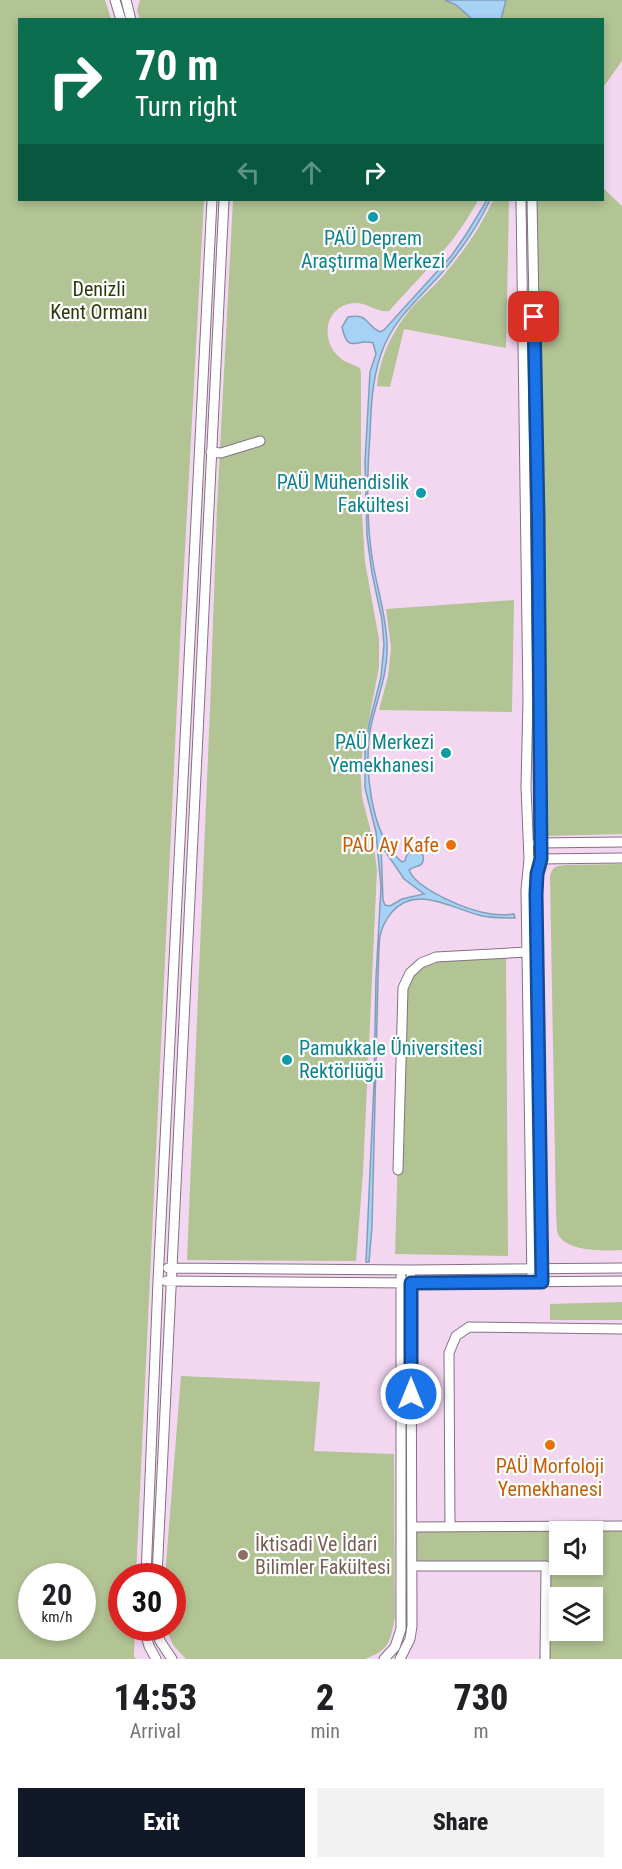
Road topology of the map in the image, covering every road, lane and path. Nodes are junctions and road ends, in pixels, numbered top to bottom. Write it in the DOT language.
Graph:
graph roads {
  1 [pos="115,0"];
  2 [pos="126,0"];
  3 [pos="120,18"];
  4 [pos="130,18"];
  5 [pos="212,201"];
  6 [pos="224,201"];
  7 [pos="521,201"];
  8 [pos="532,201"];
  9 [pos="522,410"];
  10 [pos="535,411"];
  11 [pos="260,441"];
  12 [pos="212,452"];
  13 [pos="622,842"];
  14 [pos="528,843"];
  15 [pos="541,843"];
  16 [pos="622,858"];
  17 [pos="541,859"];
  18 [pos="529,860"];
  19 [pos="527,952"];
  20 [pos="398,1170"];
  21 [pos="159,1268"];
  22 [pos="172,1268"];
  23 [pos="622,1268"];
  24 [pos="538,1269"];
  25 [pos="401,1270"];
  26 [pos="411,1270"];
  27 [pos="158,1281"];
  28 [pos="171,1281"];
  29 [pos="622,1281"];
  30 [pos="532,1282"];
  31 [pos="542,1282"];
  32 [pos="401,1283"];
  33 [pos="411,1283"];
  34 [pos="622,1329"];
  35 [pos="622,1526"];
  36 [pos="412,1527"];
  37 [pos="450,1527"];
  38 [pos="147,1563"];
  39 [pos="158,1563"];
  40 [pos="412,1566"];
  41 [pos="147,1641"];
  42 [pos="160,1641"];
  43 [pos="156,1659"];
  44 [pos="172,1659"];
  45 [pos="384,1659"];
  46 [pos="400,1659"];
  47 [pos="545,1659"];
  1 -- 3 [label="street"];
  2 -- 4 [label="street"];
  5 -- 21 [label="street"];
  6 -- 12 [label="street"];
  7 -- 9 [label="street"];
  8 -- 10 [label="street"];
  9 -- 10 [label="street"];
  9 -- 14 [label="street"];
  10 -- 15 [label="street"];
  11 -- 12 [label="street"];
  12 -- 22 [label="street"];
  13 -- 15 [label="street"];
  14 -- 15 [label="street"];
  14 -- 18 [label="street"];
  15 -- 17 [label="street"];
  16 -- 17 [label="street"];
  17 -- 18 [label="street"];
  17 -- 24 [label="street"];
  18 -- 19 [label="street"];
  19 -- 20 [label="street"];
  19 -- 24 [label="street"];
  21 -- 22 [label="street"];
  21 -- 27 [label="street"];
  22 -- 25 [label="street"];
  22 -- 28 [label="street"];
  23 -- 24 [label="street"];
  24 -- 26 [label="street"];
  24 -- 30 [label="street"];
  24 -- 31 [label="street"];
  25 -- 26 [label="street"];
  25 -- 32 [label="street"];
  26 -- 33 [label="street"];
  27 -- 28 [label="street"];
  27 -- 38 [label="street"];
  28 -- 32 [label="street"];
  28 -- 39 [label="street"];
  29 -- 31 [label="street"];
  30 -- 31 [label="street"];
  30 -- 33 [label="street"];
  32 -- 33 [label="street"];
  32 -- 45 [label="street"];
  33 -- 36 [label="street"];
  34 -- 37 [label="street"];
  35 -- 37 [label="street"];
  36 -- 37 [label="street"];
  36 -- 40 [label="street"];
  40 -- 46 [label="street"];
  40 -- 47 [label="street"];
  41 -- 43 [label="street"];
  42 -- 44 [label="street"];
}
